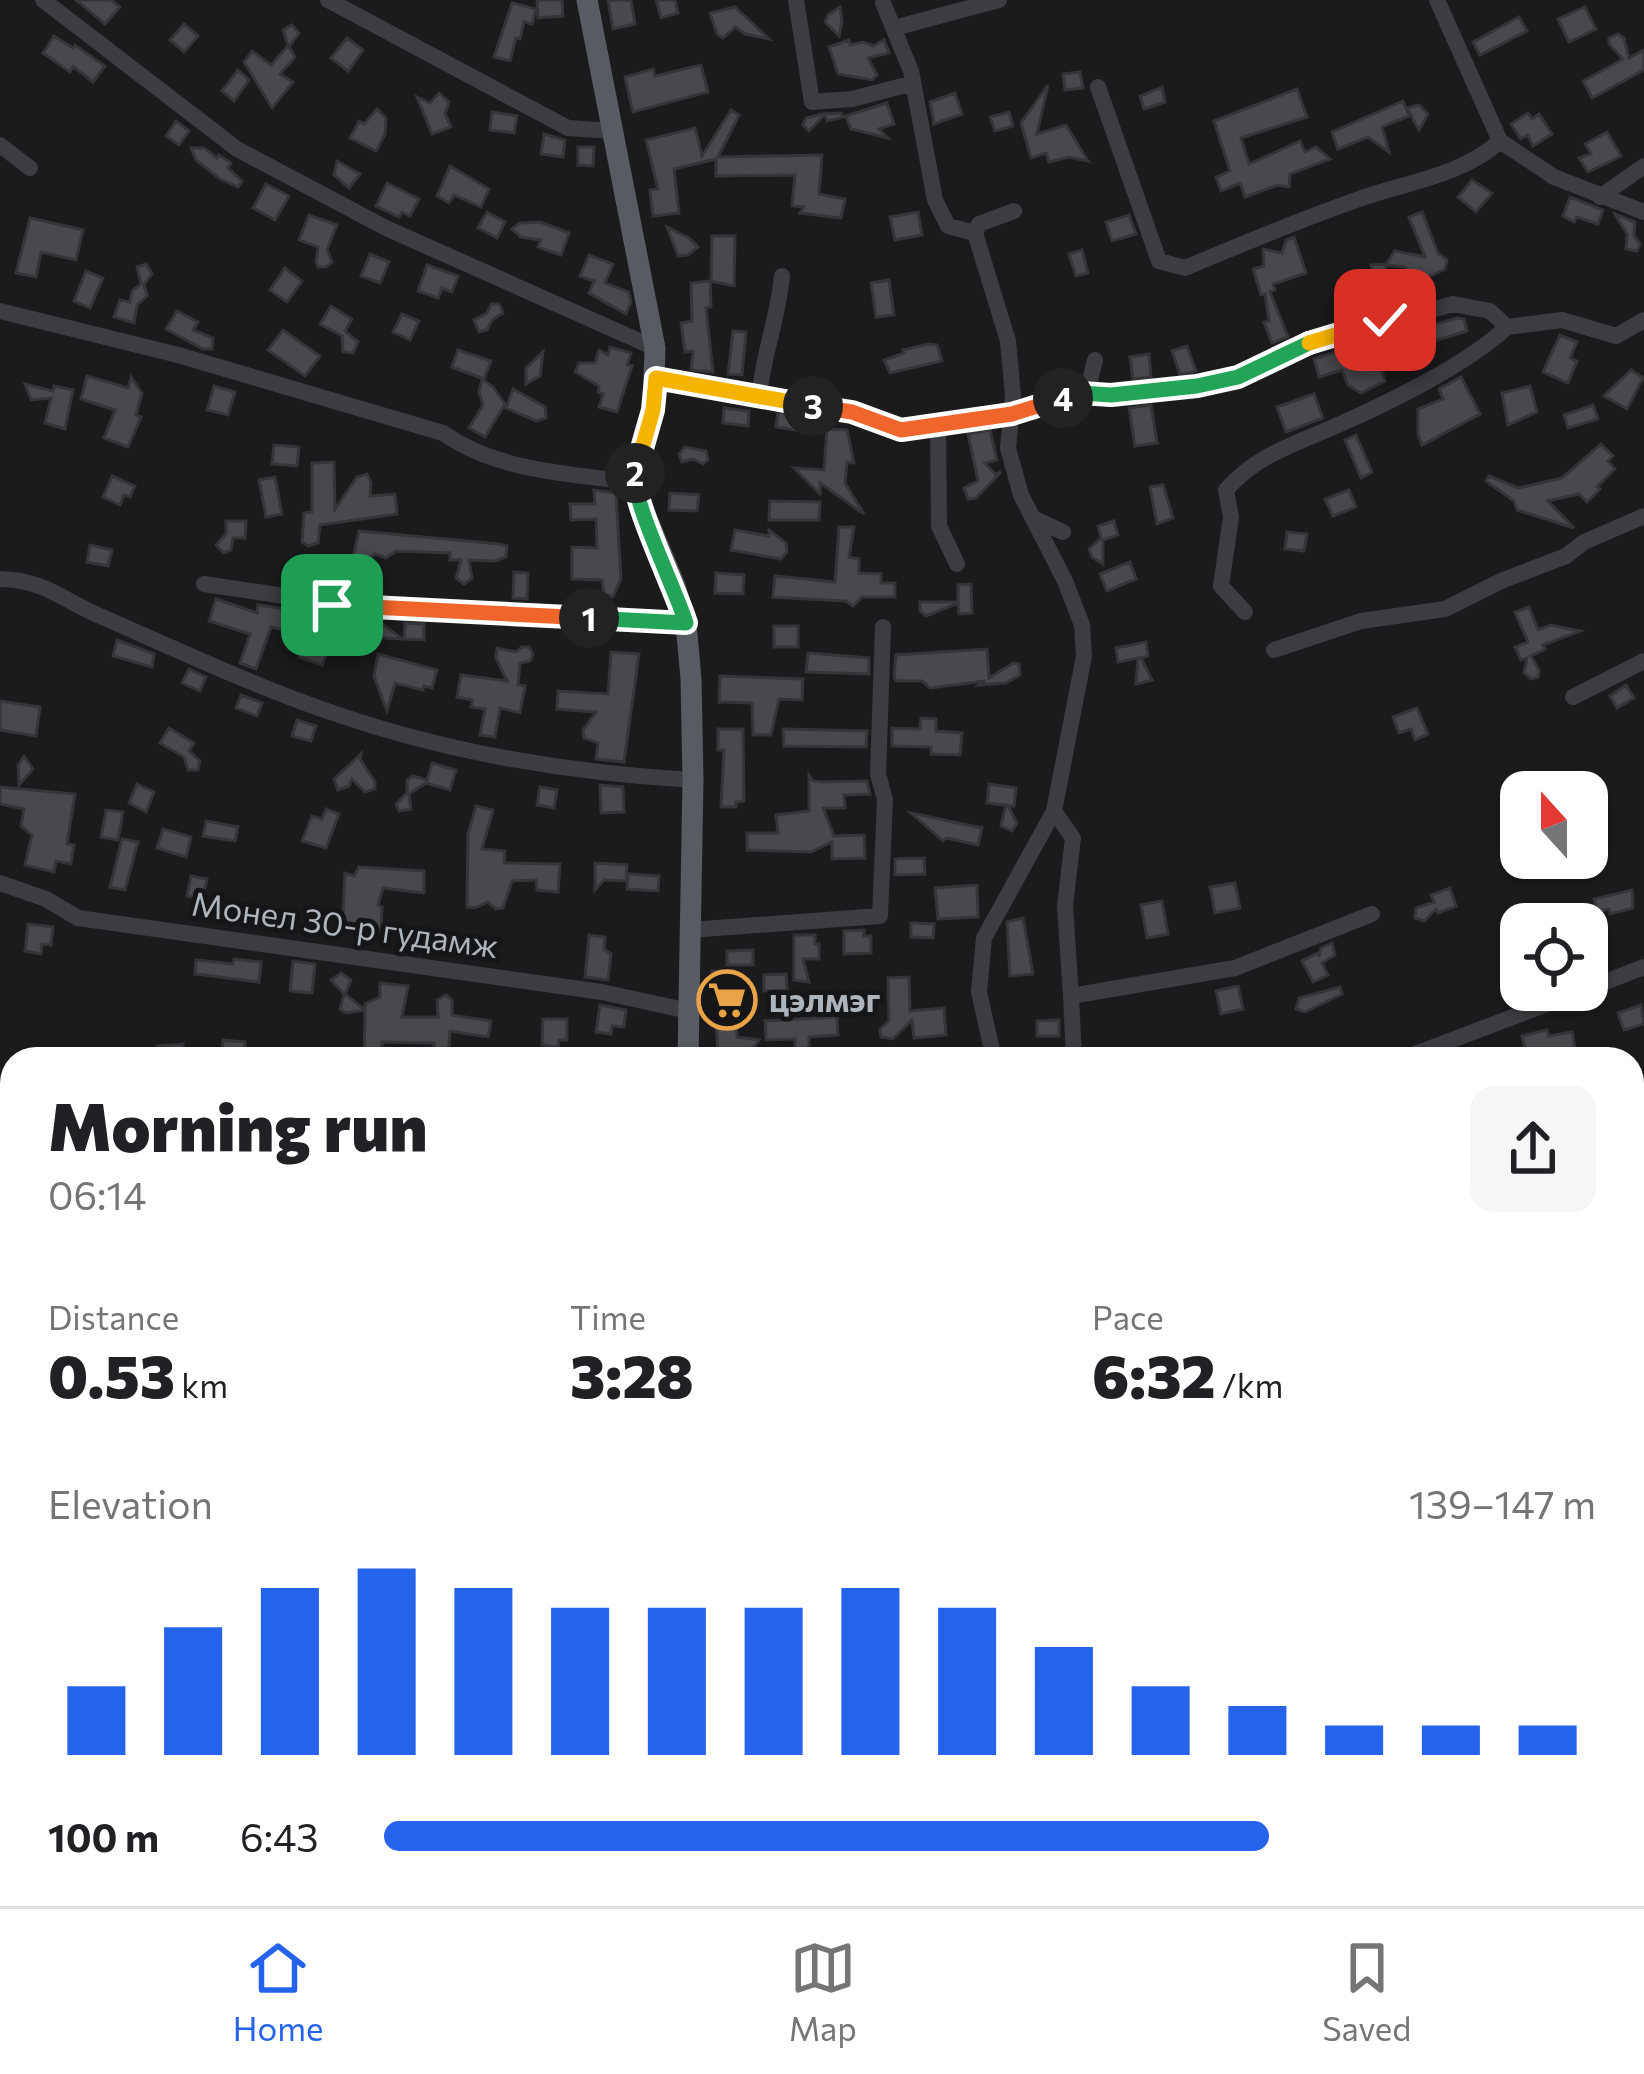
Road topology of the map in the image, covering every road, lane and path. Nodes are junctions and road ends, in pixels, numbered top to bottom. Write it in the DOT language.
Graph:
graph roads {
  1 [pos="43,0"];
  2 [pos="328,0"];
  3 [pos="587,0"];
  4 [pos="796,0"];
  5 [pos="999,0"];
  6 [pos="1437,0"];
  7 [pos="883,3"];
  8 [pos="894,28"];
  9 [pos="910,84"];
  10 [pos="1098,87"];
  11 [pos="613,131"];
  12 [pos="1500,141"];
  13 [pos="0,145"];
  14 [pos="1644,166"];
  15 [pos="30,168"];
  16 [pos="1600,196"];
  17 [pos="1014,211"];
  18 [pos="1644,212"];
  19 [pos="975,233"];
  20 [pos="782,276"];
  21 [pos="0,310"];
  22 [pos="1644,320"];
  23 [pos="1507,327"];
  24 [pos="656,348"];
  25 [pos="1095,360"];
  26 [pos="656,378"];
  27 [pos="1087,393"];
  28 [pos="759,397"];
  29 [pos="1012,414"];
  30 [pos="938,425"];
  31 [pos="632,482"];
  32 [pos="1644,516"];
  33 [pos="1035,519"];
  34 [pos="1063,532"];
  35 [pos="957,564"];
  36 [pos="0,579"];
  37 [pos="204,584"];
  38 [pos="1245,612"];
  39 [pos="686,623"];
  40 [pos="883,626"];
  41 [pos="1274,650"];
  42 [pos="1644,661"];
  43 [pos="1573,698"];
  44 [pos="693,780"];
  45 [pos="1054,812"];
  46 [pos="0,883"];
  47 [pos="1372,914"];
  48 [pos="691,930"];
  49 [pos="1644,967"];
  50 [pos="1608,981"];
  51 [pos="1071,996"];
  52 [pos="688,1011"];
  53 [pos="1528,1011"];
  54 [pos="688,1047"];
  55 [pos="991,1047"];
  56 [pos="1073,1047"];
  57 [pos="1434,1047"];
  1 -- 24 [label="street"];
  2 -- 11 [label="street"];
  3 -- 11 [label="main road"];
  4 -- 9 [label="street"];
  5 -- 8 [label="street"];
  6 -- 12 [label="street"];
  7 -- 8 [label="street"];
  8 -- 9 [label="street"];
  9 -- 19 [label="street"];
  10 -- 12 [label="street"];
  11 -- 24 [label="main road"];
  12 -- 16 [label="street"];
  13 -- 15 [label="street"];
  14 -- 16 [label="street"];
  16 -- 18 [label="street"];
  17 -- 19 [label="street"];
  19 -- 29 [label="street"];
  20 -- 28 [label="street"];
  21 -- 31 [label="street"];
  22 -- 23 [label="street"];
  23 -- 27 [label="street"];
  23 -- 38 [label="street"];
  24 -- 26 [label="main road"];
  25 -- 27 [label="street"];
  26 -- 28 [label="street"];
  26 -- 31 [label="main road"];
  27 -- 29 [label="street"];
  28 -- 30 [label="street"];
  29 -- 30 [label="street"];
  29 -- 33 [label="street"];
  30 -- 35 [label="street"];
  31 -- 39 [label="main road"];
  32 -- 41 [label="street"];
  33 -- 34 [label="street"];
  33 -- 45 [label="street"];
  36 -- 44 [label="street"];
  37 -- 39 [label="street"];
  39 -- 44 [label="main road"];
  40 -- 48 [label="street"];
  42 -- 43 [label="street"];
  44 -- 48 [label="main road"];
  45 -- 51 [label="street"];
  45 -- 55 [label="street"];
  46 -- 52 [label="street, Монел 30-р гудамж"];
  47 -- 51 [label="street"];
  48 -- 52 [label="main road"];
  49 -- 50 [label="street"];
  51 -- 56 [label="street"];
  52 -- 54 [label="main road"];
  53 -- 57 [label="street"];
}
